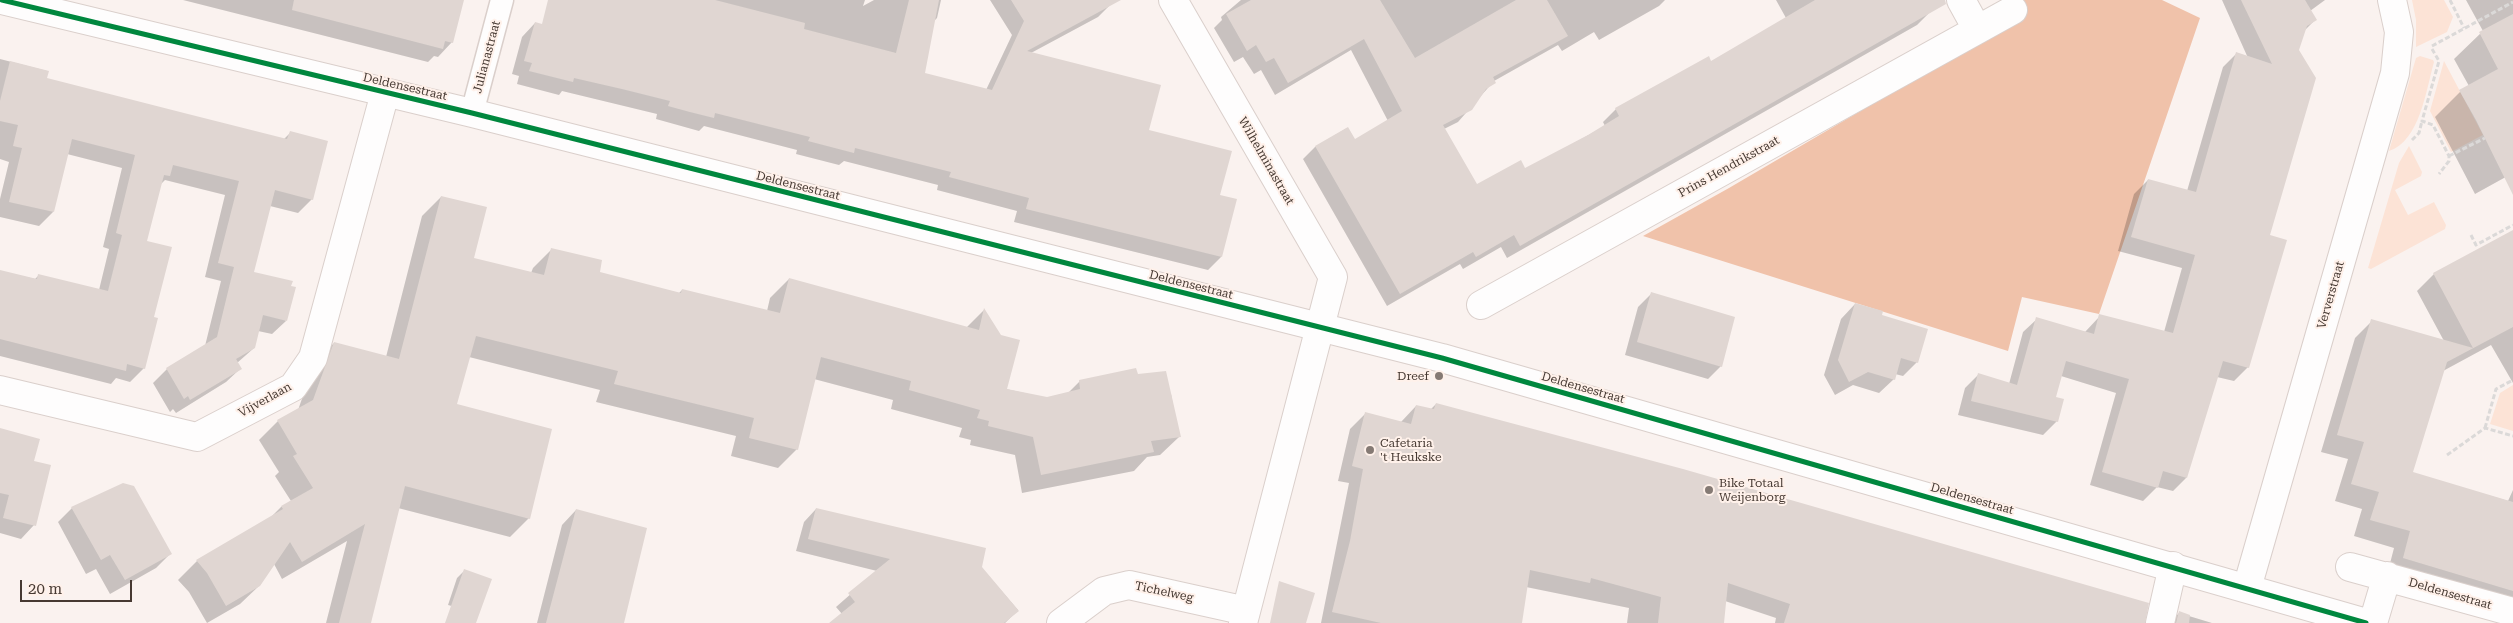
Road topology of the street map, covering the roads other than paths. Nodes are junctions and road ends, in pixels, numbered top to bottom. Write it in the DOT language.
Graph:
graph roads {
  1 [pos="2,0"];
  2 [pos="502,0"];
  3 [pos="1173,0"];
  4 [pos="1961,0"];
  5 [pos="2392,0"];
  6 [pos="2013,10"];
  7 [pos="1977,29"];
  8 [pos="385,93"];
  9 [pos="472,113"];
  10 [pos="1481,305"];
  11 [pos="1320,327"];
  12 [pos="0,390"];
  13 [pos="2173,566"];
  14 [pos="2350,567"];
  15 [pos="2387,576"];
  16 [pos="2247,588"];
  17 [pos="2513,612"];
  18 [pos="1245,617"];
  19 [pos="1061,623"];
  20 [pos="2160,623"];
  21 [pos="2366,623"];
  22 [pos="2373,623"];
  1 -- 8 [label="street, Deldensestraat"];
  2 -- 9 [label="lane, Julianastraat"];
  3 -- 11 [label="street, Wilhelminastraat"];
  4 -- 7 [label="street"];
  5 -- 16 [label="street, Ververstraat"];
  6 -- 7 [label="street, Prins Hendrikstraat"];
  7 -- 10 [label="street, Prins Hendrikstraat"];
  8 -- 9 [label="street, Deldensestraat"];
  8 -- 12 [label="street, Vijverlaan"];
  9 -- 11 [label="street, Deldensestraat"];
  11 -- 13 [label="street, Deldensestraat"];
  11 -- 18 [label="street"];
  13 -- 16 [label="street, Deldensestraat"];
  13 -- 20 [label="street"];
  14 -- 15 [label="street, Deldensestraat"];
  15 -- 17 [label="street, Deldensestraat"];
  15 -- 22 [label="street"];
  16 -- 21 [label="street, Deldensestraat"];
  18 -- 19 [label="street, Tichelweg"];
}
